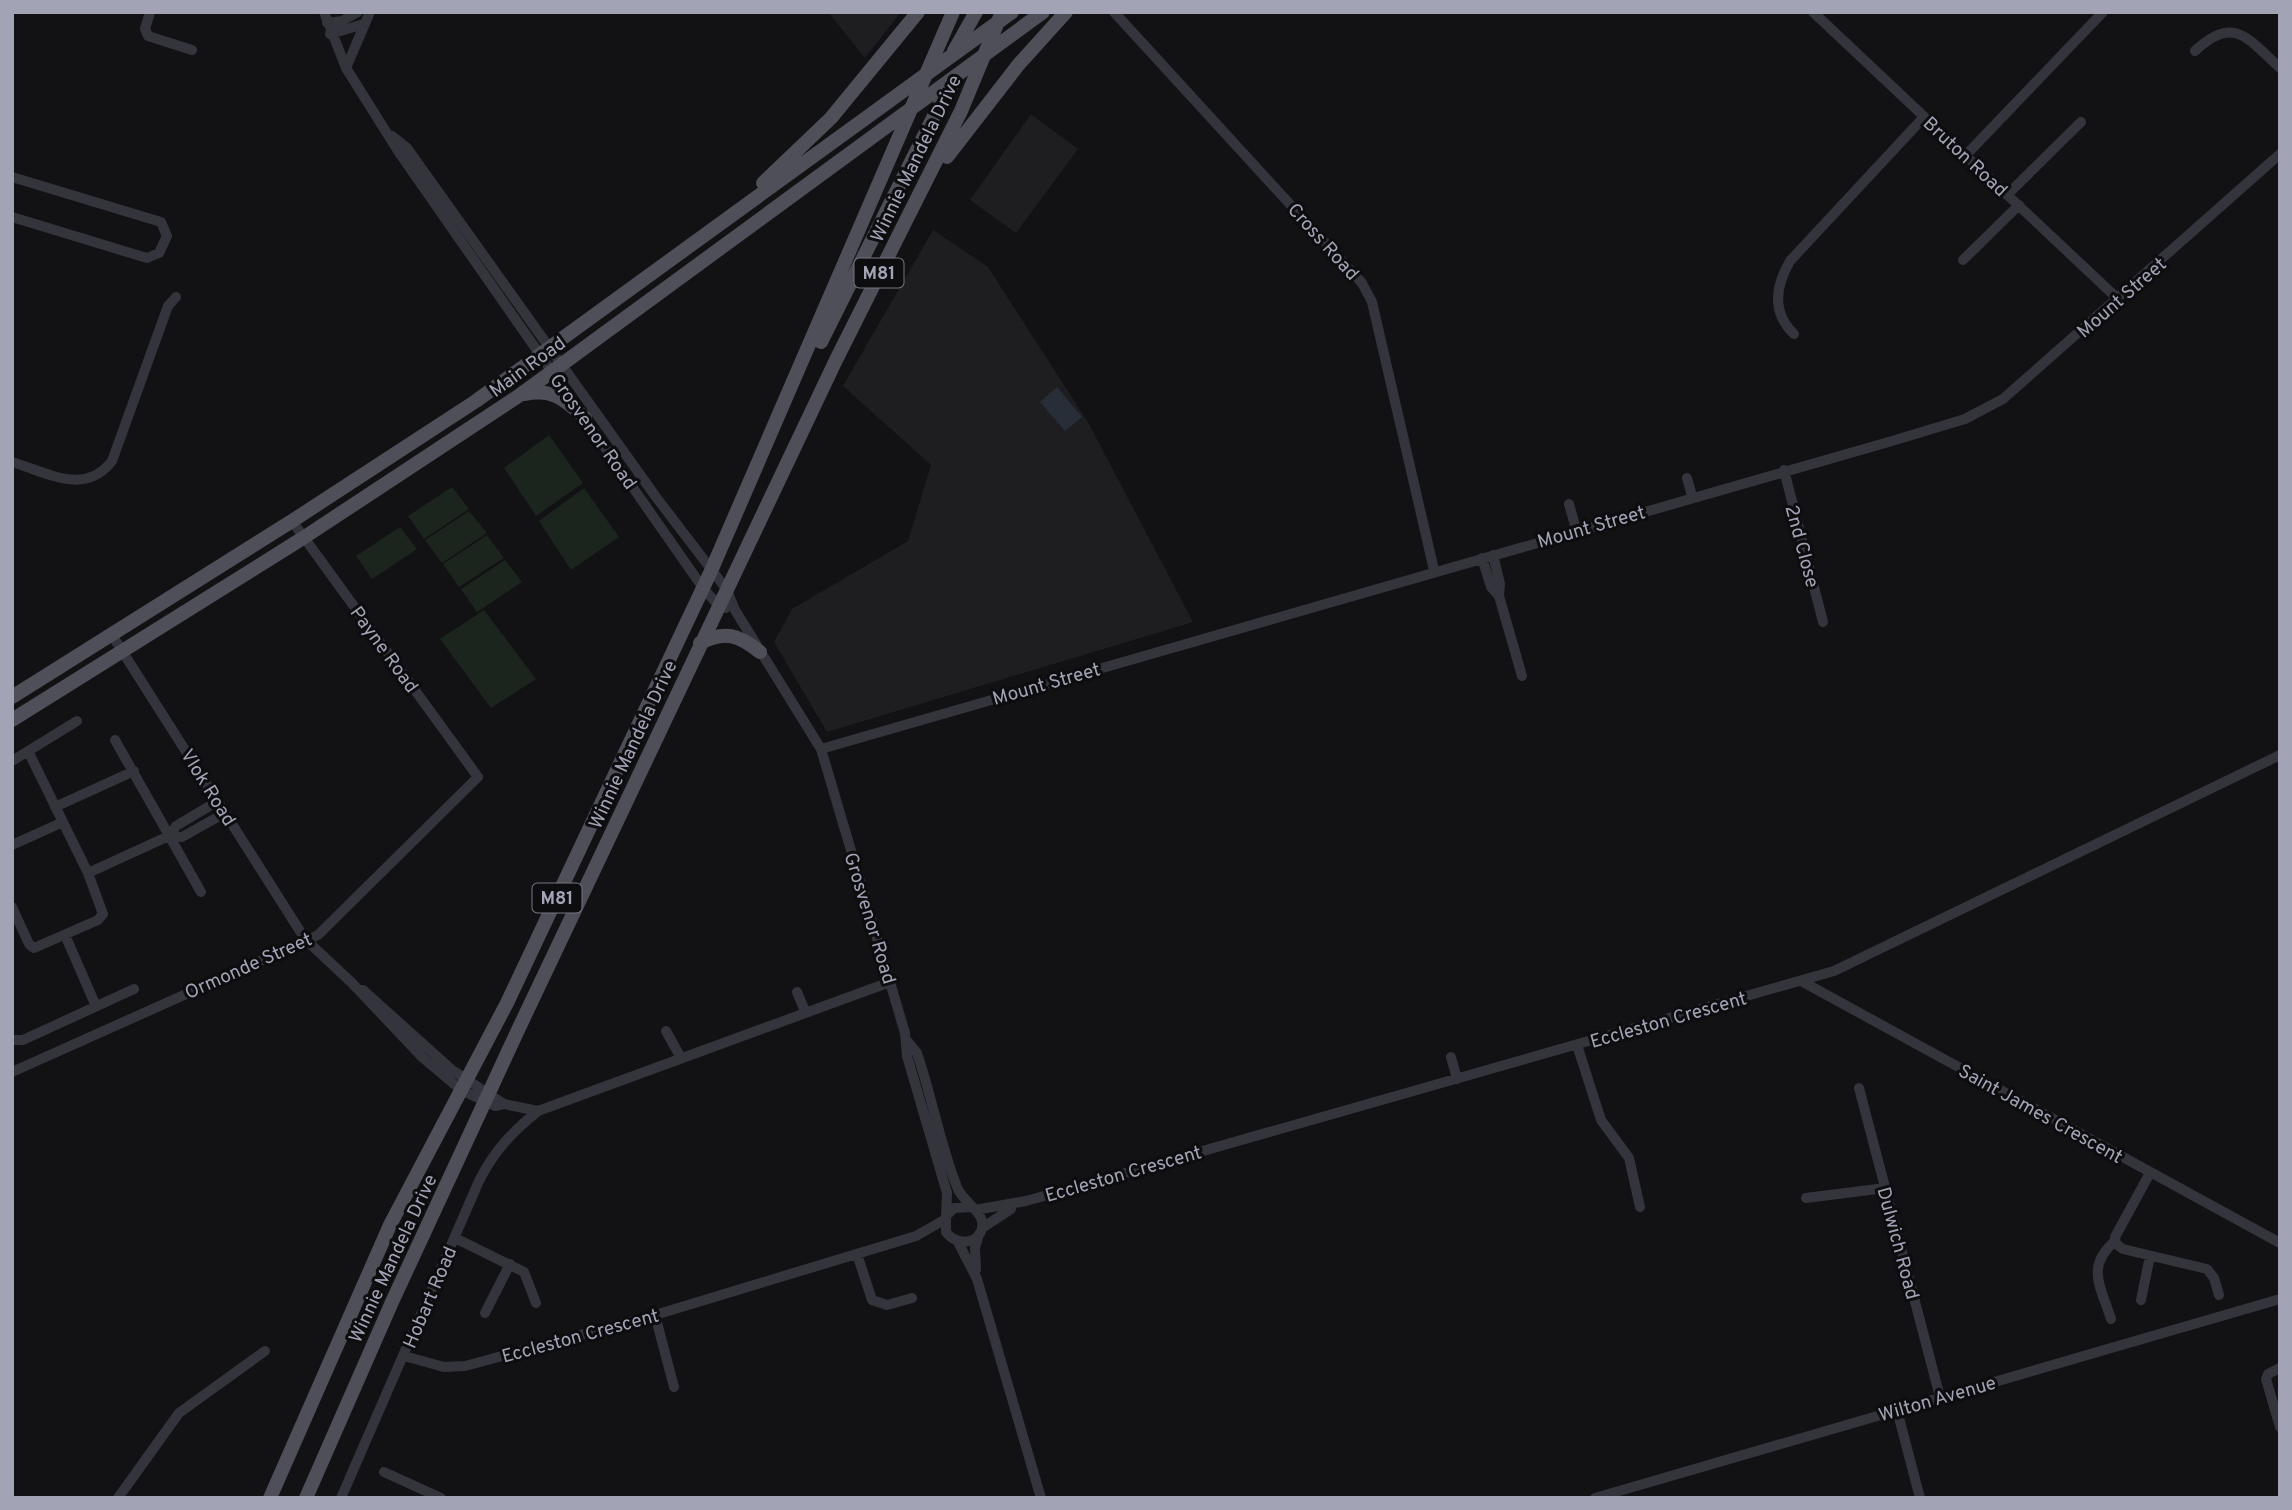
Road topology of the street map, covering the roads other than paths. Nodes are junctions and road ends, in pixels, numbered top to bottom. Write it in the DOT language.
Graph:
graph roads {
  1 [pos="150,12"];
  2 [pos="358,12"];
  3 [pos="370,12"];
  4 [pos="918,12"];
  5 [pos="953,12"];
  6 [pos="976,12"];
  7 [pos="1013,12"];
  8 [pos="1043,12"];
  9 [pos="1066,12"];
  10 [pos="1114,12"];
  11 [pos="2103,12"];
  12 [pos="1816,13"];
  13 [pos="1000,18"];
  14 [pos="327,23"];
  15 [pos="364,24"];
  16 [pos="192,50"];
  17 [pos="2195,51"];
  18 [pos="987,54"];
  19 [pos="949,58"];
  20 [pos="346,68"];
  21 [pos="2280,68"];
  22 [pos="961,71"];
  23 [pos="925,77"];
  24 [pos="912,107"];
  25 [pos="1924,117"];
  26 [pos="2081,122"];
  27 [pos="2280,154"];
  28 [pos="1966,155"];
  29 [pos="12,177"];
  30 [pos="924,187"];
  31 [pos="2008,194"];
  32 [pos="2018,205"];
  33 [pos="729,216"];
  34 [pos="12,217"];
  35 [pos="1963,260"];
  36 [pos="176,297"];
  37 [pos="2119,300"];
  38 [pos="1794,334"];
  39 [pos="545,350"];
  40 [pos="557,368"];
  41 [pos="520,395"];
  42 [pos="785,405"];
  43 [pos="584,418"];
  44 [pos="12,462"];
  45 [pos="1784,470"];
  46 [pos="1687,478"];
  47 [pos="1692,496"];
  48 [pos="1569,504"];
  49 [pos="292,521"];
  50 [pos="1576,529"];
  51 [pos="303,538"];
  52 [pos="1488,556"];
  53 [pos="1434,570"];
  54 [pos="711,571"];
  55 [pos="703,588"];
  56 [pos="727,590"];
  57 [pos="719,606"];
  58 [pos="735,610"];
  59 [pos="1823,622"];
  60 [pos="112,635"];
  61 [pos="700,643"];
  62 [pos="123,652"];
  63 [pos="760,652"];
  64 [pos="1522,676"];
  65 [pos="12,697"];
  66 [pos="12,720"];
  67 [pos="77,721"];
  68 [pos="115,740"];
  69 [pos="821,749"];
  70 [pos="28,751"];
  71 [pos="2280,755"];
  72 [pos="12,761"];
  73 [pos="134,771"];
  74 [pos="478,777"];
  75 [pos="218,801"];
  76 [pos="55,807"];
  77 [pos="225,813"];
  78 [pos="63,822"];
  79 [pos="171,835"];
  80 [pos="12,845"];
  81 [pos="88,873"];
  82 [pos="201,892"];
  83 [pos="12,908"];
  84 [pos="65,935"];
  85 [pos="305,939"];
  86 [pos="890,982"];
  87 [pos="1803,982"];
  88 [pos="134,989"];
  89 [pos="797,992"];
  90 [pos="96,1006"];
  91 [pos="805,1011"];
  92 [pos="666,1031"];
  93 [pos="12,1040"];
  94 [pos="908,1042"];
  95 [pos="1577,1045"];
  96 [pos="1451,1057"];
  97 [pos="681,1058"];
  98 [pos="12,1072"];
  99 [pos="1457,1079"];
  100 [pos="464,1085"];
  101 [pos="1859,1088"];
  102 [pos="488,1098"];
  103 [pos="538,1111"];
  104 [pos="2150,1173"];
  105 [pos="1885,1188"];
  106 [pos="1806,1198"];
  107 [pos="1026,1201"];
  108 [pos="1640,1207"];
  109 [pos="973,1208"];
  110 [pos="945,1218"];
  111 [pos="981,1230"];
  112 [pos="916,1236"];
  113 [pos="455,1238"];
  114 [pos="953,1240"];
  115 [pos="2115,1241"];
  116 [pos="2280,1243"];
  117 [pos="857,1254"];
  118 [pos="2150,1256"];
  119 [pos="510,1264"];
  120 [pos="977,1279"];
  121 [pos="2219,1295"];
  122 [pos="912,1298"];
  123 [pos="2280,1299"];
  124 [pos="2141,1300"];
  125 [pos="536,1303"];
  126 [pos="485,1313"];
  127 [pos="655,1315"];
  128 [pos="2111,1319"];
  129 [pos="265,1352"];
  130 [pos="404,1356"];
  131 [pos="2280,1368"];
  132 [pos="674,1387"];
  133 [pos="1940,1397"];
  134 [pos="1897,1410"];
  135 [pos="2280,1427"];
  136 [pos="384,1472"];
  137 [pos="118,1498"];
  138 [pos="270,1498"];
  139 [pos="306,1498"];
  140 [pos="341,1498"];
  141 [pos="442,1498"];
  142 [pos="1041,1498"];
  143 [pos="1595,1498"];
  144 [pos="1920,1498"];
  1 -- 16 [label="street"];
  2 -- 14 [label="street"];
  3 -- 15 [label="street"];
  4 -- 33 [label="main road"];
  5 -- 23 [label="main road, Winnie Mandela Drive / M81"];
  6 -- 19 [label="main road"];
  7 -- 13 [label="main road, Main Road"];
  8 -- 18 [label="main road, Main Road"];
  9 -- 30 [label="main road"];
  10 -- 53 [label="street, Cross Road"];
  11 -- 28 [label="street"];
  12 -- 25 [label="street, Bruton Road"];
  13 -- 18 [label="main road, Winnie Mandela Drive / M81"];
  13 -- 19 [label="main road, Main Road"];
  13 -- 22 [label="main road"];
  14 -- 15 [label="street"];
  14 -- 20 [label="street, Grosvenor Road"];
  15 -- 20 [label="street"];
  17 -- 21 [label="street"];
  18 -- 22 [label="main road, Main Road"];
  18 -- 30 [label="main road, Winnie Mandela Drive / M81"];
  19 -- 23 [label="main road, Main Road"];
  19 -- 24 [label="main road"];
  20 -- 39 [label="street, Grosvenor Road"];
  22 -- 24 [label="main road, Main Road"];
  22 -- 42 [label="main road"];
  23 -- 24 [label="main road, Winnie Mandela Drive / M81"];
  23 -- 33 [label="main road, Main Road"];
  24 -- 40 [label="main road, Main Road"];
  24 -- 42 [label="main road, Winnie Mandela Drive / M81"];
  25 -- 28 [label="street, Bruton Road"];
  25 -- 38 [label="street"];
  26 -- 31 [label="street"];
  27 -- 37 [label="street, Mount Street"];
  28 -- 31 [label="street, Bruton Road"];
  29 -- 34 [label="street"];
  30 -- 56 [label="main road, Winnie Mandela Drive / M81"];
  31 -- 32 [label="street, Bruton Road"];
  32 -- 35 [label="street"];
  32 -- 37 [label="street, Bruton Road"];
  33 -- 39 [label="main road, Main Road"];
  36 -- 44 [label="street"];
  37 -- 45 [label="street, Mount Street"];
  39 -- 40 [label="street, Grosvenor Road"];
  39 -- 49 [label="main road, Main Road"];
  40 -- 41 [label="main road, Main Road"];
  40 -- 43 [label="street, Grosvenor Road"];
  40 -- 54 [label="street, Grosvenor Road"];
  41 -- 43 [label="main road"];
  41 -- 51 [label="main road, Main Road"];
  42 -- 54 [label="main road, Winnie Mandela Drive / M81"];
  43 -- 55 [label="street, Grosvenor Road"];
  45 -- 47 [label="street, Mount Street"];
  45 -- 59 [label="street, 2nd Close"];
  46 -- 47 [label="street"];
  47 -- 50 [label="street, Mount Street"];
  48 -- 50 [label="street"];
  49 -- 51 [label="street, Payne Road"];
  49 -- 60 [label="main road, Main Road"];
  50 -- 52 [label="street, Mount Street"];
  51 -- 62 [label="main road, Main Road"];
  51 -- 74 [label="street, Payne Road"];
  52 -- 53 [label="street, Mount Street"];
  52 -- 64 [label="street"];
  53 -- 69 [label="street, Mount Street"];
  54 -- 55 [label="main road, Winnie Mandela Drive / M81"];
  54 -- 56 [label="street, Grosvenor Road"];
  55 -- 57 [label="street, Grosvenor Road"];
  55 -- 100 [label="main road, Winnie Mandela Drive / M81"];
  56 -- 57 [label="main road, Winnie Mandela Drive / M81"];
  56 -- 58 [label="street, Grosvenor Road"];
  57 -- 58 [label="street"];
  57 -- 61 [label="main road, Winnie Mandela Drive / M81"];
  58 -- 63 [label="street, Grosvenor Road"];
  60 -- 62 [label="street, Vlok Road"];
  60 -- 65 [label="main road, Main Road"];
  61 -- 63 [label="main road"];
  61 -- 102 [label="main road, Winnie Mandela Drive / M81"];
  62 -- 66 [label="main road, Main Road"];
  62 -- 75 [label="street, Vlok Road"];
  63 -- 69 [label="street, Grosvenor Road"];
  67 -- 70 [label="street"];
  68 -- 73 [label="street"];
  69 -- 86 [label="street, Grosvenor Road"];
  70 -- 72 [label="street"];
  70 -- 76 [label="street"];
  71 -- 87 [label="street, Eccleston Crescent"];
  73 -- 76 [label="street"];
  73 -- 79 [label="street"];
  74 -- 85 [label="street, Ormonde Street"];
  75 -- 77 [label="street, Vlok Road"];
  75 -- 79 [label="street"];
  76 -- 78 [label="street"];
  77 -- 79 [label="street"];
  77 -- 85 [label="street, Vlok Road"];
  78 -- 80 [label="street"];
  78 -- 81 [label="street"];
  79 -- 81 [label="street"];
  79 -- 82 [label="street"];
  81 -- 84 [label="street"];
  83 -- 84 [label="street"];
  84 -- 90 [label="street"];
  85 -- 98 [label="street, Ormonde Street"];
  85 -- 100 [label="street, Vlok Road"];
  86 -- 91 [label="street, Hobart Road"];
  86 -- 94 [label="street, Grosvenor Road"];
  87 -- 95 [label="street, Eccleston Crescent"];
  87 -- 104 [label="street, Saint James Crescent"];
  88 -- 90 [label="street"];
  89 -- 91 [label="street"];
  90 -- 93 [label="street"];
  91 -- 97 [label="street, Hobart Road"];
  92 -- 97 [label="street"];
  94 -- 109 [label="street, Grosvenor Road"];
  94 -- 110 [label="street, Grosvenor Road"];
  95 -- 99 [label="street, Eccleston Crescent"];
  95 -- 108 [label="street"];
  96 -- 99 [label="street"];
  97 -- 103 [label="street, Hobart Road"];
  99 -- 107 [label="street, Eccleston Crescent"];
  100 -- 102 [label="street"];
  100 -- 138 [label="main road, Winnie Mandela Drive / M81"];
  101 -- 105 [label="street, Dulwich Road"];
  102 -- 103 [label="street"];
  102 -- 139 [label="main road, Winnie Mandela Drive / M81"];
  103 -- 113 [label="street, Hobart Road"];
  104 -- 115 [label="street"];
  104 -- 116 [label="street, Saint James Crescent"];
  105 -- 106 [label="street"];
  105 -- 133 [label="street, Dulwich Road"];
  107 -- 109 [label="street, Eccleston Crescent"];
  107 -- 111 [label="street, Eccleston Crescent"];
  109 -- 110 [label="street"];
  109 -- 111 [label="street"];
  110 -- 112 [label="street, Eccleston Crescent"];
  110 -- 114 [label="street"];
  111 -- 114 [label="street"];
  111 -- 120 [label="street"];
  112 -- 114 [label="street, Eccleston Crescent"];
  112 -- 117 [label="street, Eccleston Crescent"];
  113 -- 119 [label="street"];
  113 -- 130 [label="street, Hobart Road"];
  114 -- 120 [label="street"];
  115 -- 118 [label="street"];
  115 -- 128 [label="street"];
  117 -- 122 [label="street"];
  117 -- 127 [label="street, Eccleston Crescent"];
  118 -- 121 [label="street"];
  118 -- 124 [label="street"];
  119 -- 125 [label="street"];
  119 -- 126 [label="street"];
  120 -- 142 [label="street"];
  123 -- 133 [label="street, Wilton Avenue"];
  127 -- 130 [label="street, Eccleston Crescent"];
  127 -- 132 [label="street"];
  129 -- 137 [label="street"];
  130 -- 140 [label="street, Hobart Road"];
  131 -- 135 [label="street"];
  133 -- 134 [label="street, Wilton Avenue"];
  134 -- 143 [label="street, Wilton Avenue"];
  134 -- 144 [label="street"];
  136 -- 141 [label="street"];
}
